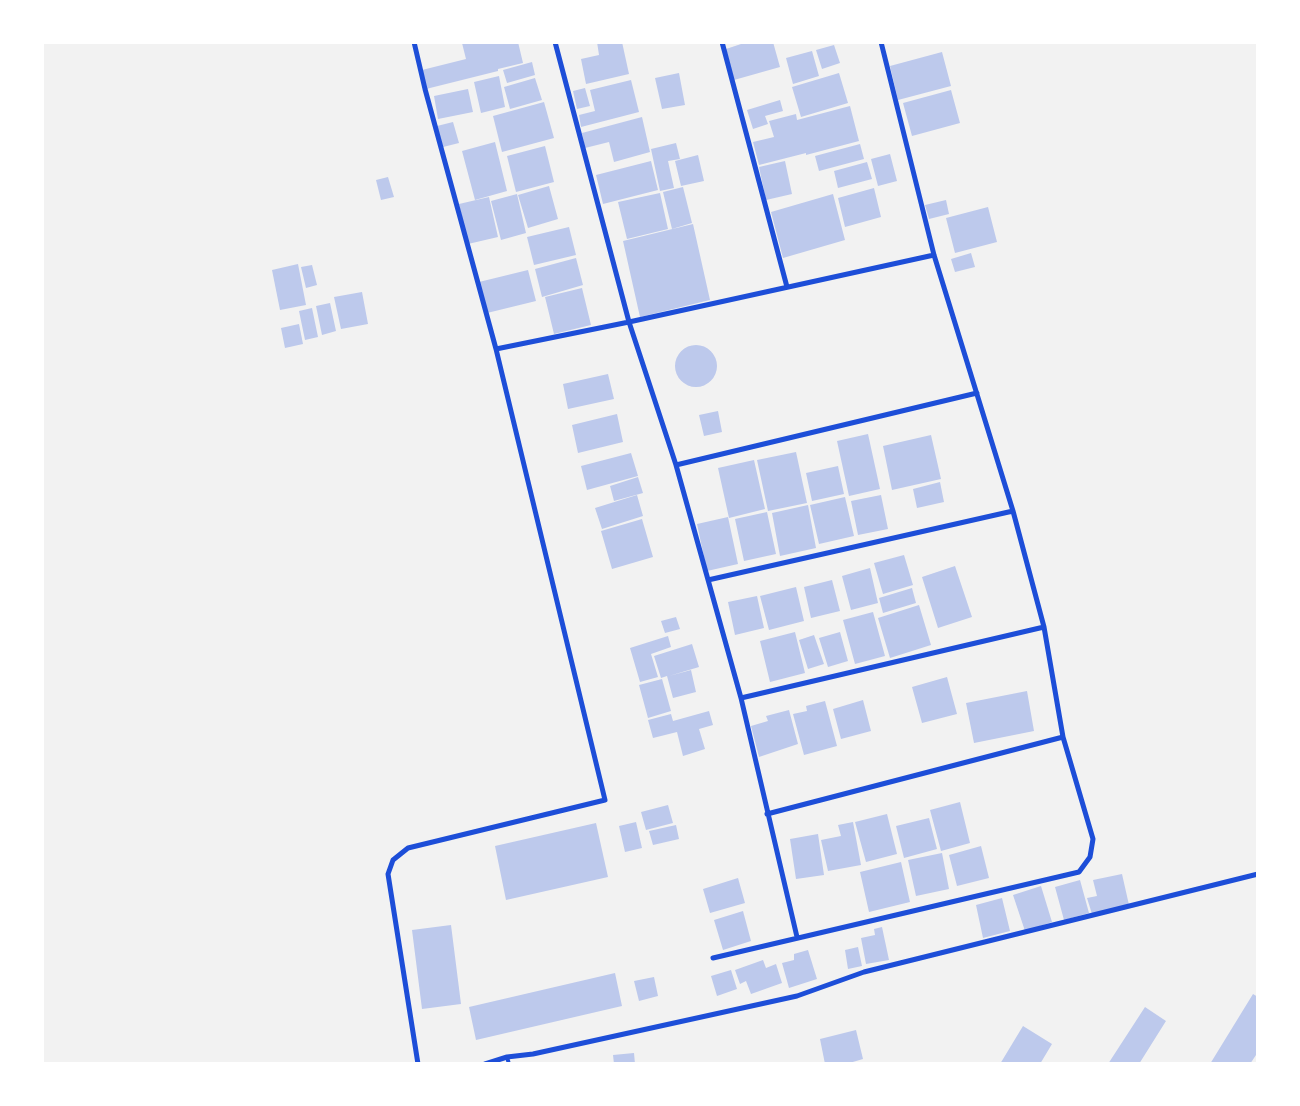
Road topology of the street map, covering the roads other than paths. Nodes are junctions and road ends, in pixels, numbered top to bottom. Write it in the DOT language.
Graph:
graph roads {
  1 [pos="414,42"];
  2 [pos="555,42"];
  3 [pos="722,42"];
  4 [pos="881,42"];
  5 [pos="934,255"];
  6 [pos="787,287"];
  7 [pos="629,322"];
  8 [pos="496,349"];
  9 [pos="977,393"];
  10 [pos="676,465"];
  11 [pos="1013,511"];
  12 [pos="708,580"];
  13 [pos="1044,626"];
  14 [pos="741,698"];
  15 [pos="1063,737"];
  16 [pos="768,814"];
  17 [pos="1258,874"];
  18 [pos="797,936"];
  19 [pos="713,958"];
  20 [pos="507,1057"];
  21 [pos="418,1064"];
  22 [pos="485,1064"];
  23 [pos="509,1064"];
  1 -- 8 [label="street"];
  2 -- 7 [label="street"];
  3 -- 6 [label="street"];
  4 -- 5 [label="street"];
  5 -- 6 [label="street"];
  5 -- 9 [label="street"];
  6 -- 7 [label="street"];
  7 -- 8 [label="street"];
  7 -- 10 [label="street"];
  8 -- 21 [label="street"];
  9 -- 10 [label="street"];
  9 -- 11 [label="street"];
  10 -- 12 [label="street"];
  11 -- 12 [label="street"];
  11 -- 13 [label="street"];
  12 -- 14 [label="street"];
  13 -- 14 [label="street"];
  13 -- 15 [label="street"];
  14 -- 16 [label="street"];
  15 -- 16 [label="street"];
  15 -- 18 [label="street"];
  16 -- 18 [label="street"];
  17 -- 20 [label="street"];
  18 -- 19 [label="street"];
  20 -- 22 [label="street"];
  20 -- 23 [label="lane"];
}
